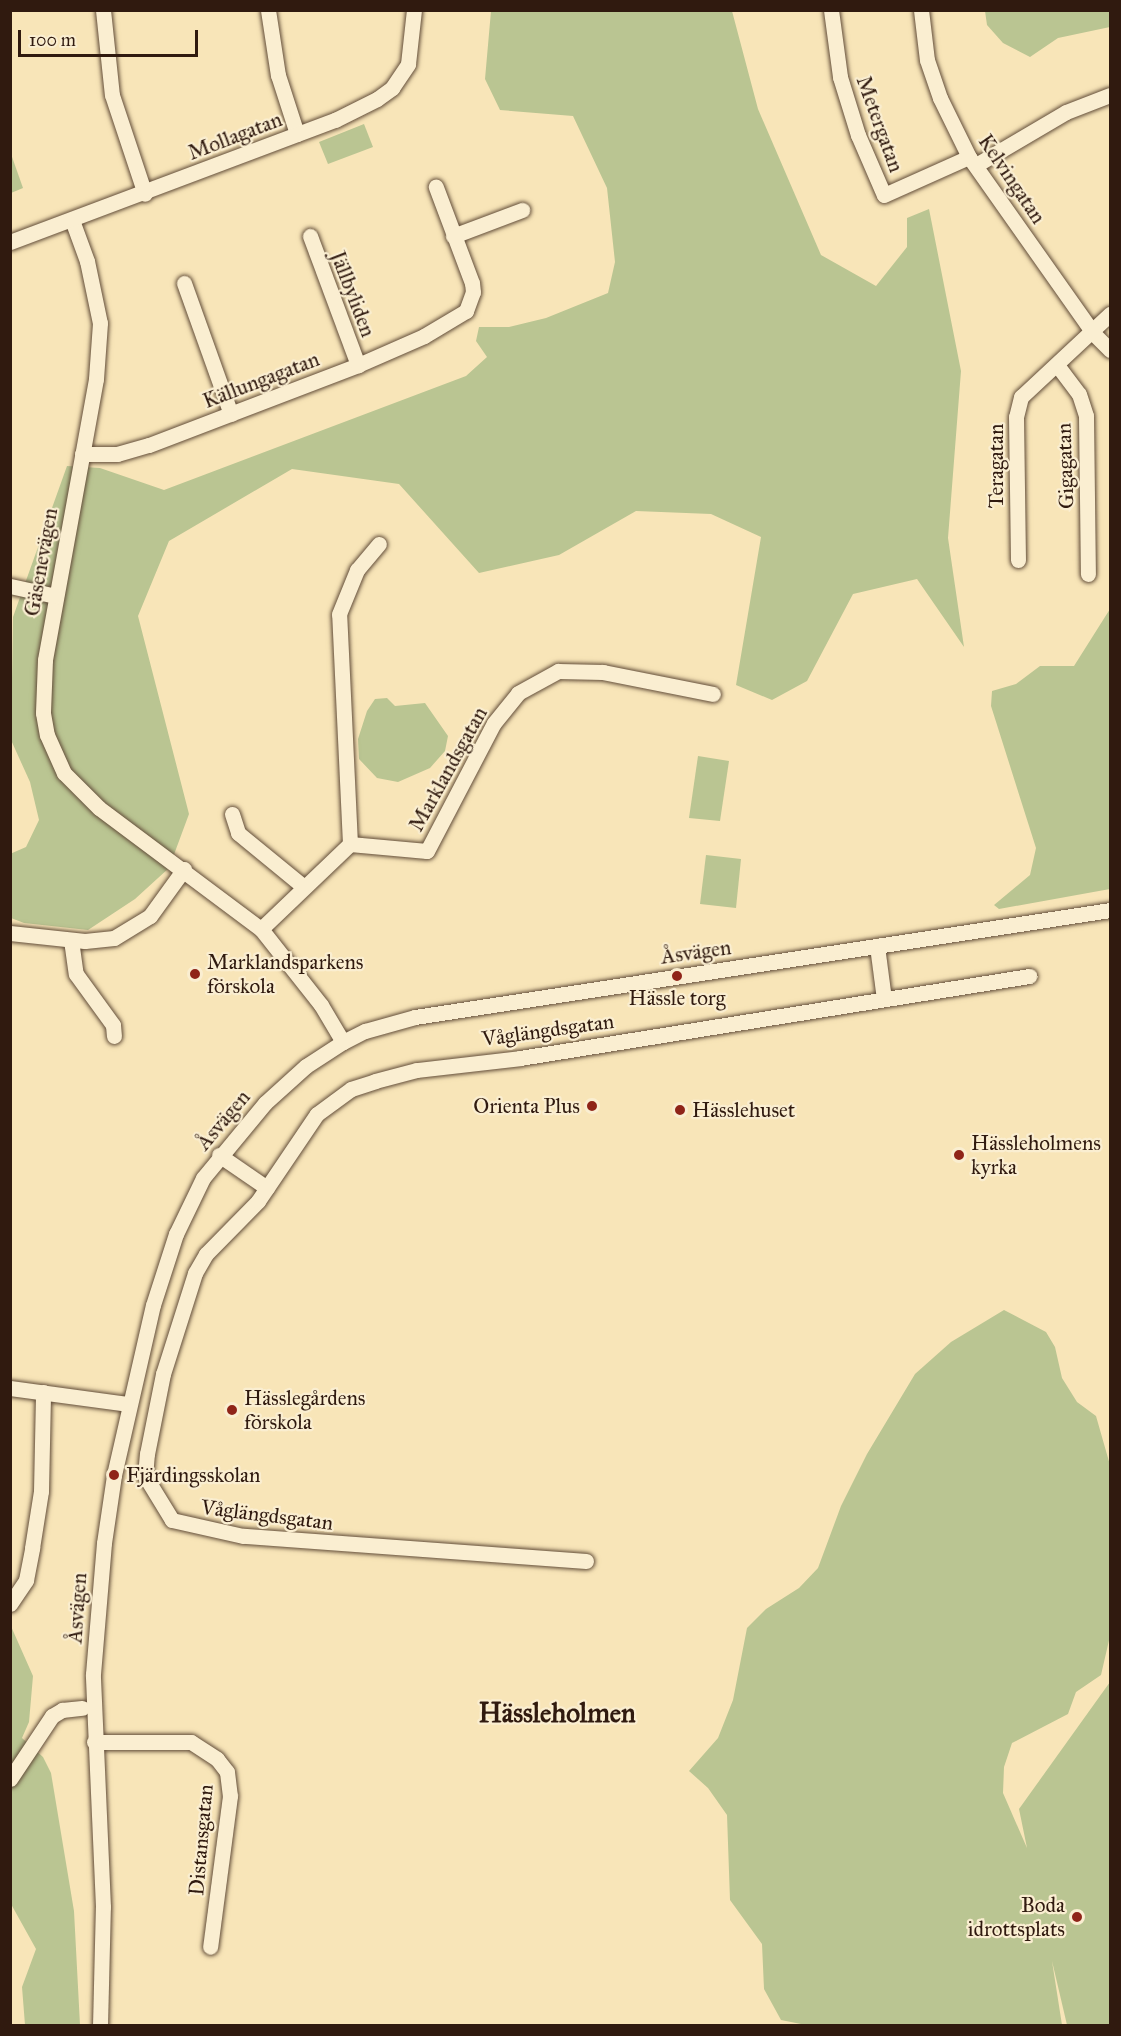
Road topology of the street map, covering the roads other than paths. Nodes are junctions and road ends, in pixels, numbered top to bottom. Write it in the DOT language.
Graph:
graph roads {
  1 [pos="103,10"];
  2 [pos="268,10"];
  3 [pos="414,10"];
  4 [pos="831,10"];
  5 [pos="921,10"];
  6 [pos="1110,95"];
  7 [pos="297,134"];
  8 [pos="973,161"];
  9 [pos="436,187"];
  10 [pos="145,194"];
  11 [pos="522,210"];
  12 [pos="72,220"];
  13 [pos="310,236"];
  14 [pos="453,236"];
  15 [pos="10,242"];
  16 [pos="184,283"];
  17 [pos="1110,314"];
  18 [pos="1093,333"];
  19 [pos="1110,350"];
  20 [pos="358,365"];
  21 [pos="1056,365"];
  22 [pos="231,414"];
  23 [pos="82,454"];
  24 [pos="379,544"];
  25 [pos="1018,560"];
  26 [pos="1088,574"];
  27 [pos="10,586"];
  28 [pos="56,596"];
  29 [pos="713,694"];
  30 [pos="232,814"];
  31 [pos="350,844"];
  32 [pos="184,869"];
  33 [pos="304,887"];
  34 [pos="1110,910"];
  35 [pos="261,928"];
  36 [pos="10,933"];
  37 [pos="71,940"];
  38 [pos="877,946"];
  39 [pos="1029,976"];
  40 [pos="884,999"];
  41 [pos="114,1036"];
  42 [pos="343,1042"];
  43 [pos="219,1155"];
  44 [pos="267,1188"];
  45 [pos="10,1388"];
  46 [pos="44,1392"];
  47 [pos="129,1404"];
  48 [pos="586,1561"];
  49 [pos="10,1604"];
  50 [pos="81,1708"];
  51 [pos="94,1742"];
  52 [pos="10,1779"];
  53 [pos="210,1947"];
  54 [pos="100,2025"];
  1 -- 10 [label="street"];
  2 -- 7 [label="street"];
  3 -- 7 [label="street, Mollagatan"];
  4 -- 8 [label="street, Metergatan"];
  5 -- 8 [label="street, Kelvingatan"];
  6 -- 8 [label="street"];
  7 -- 10 [label="street, Mollagatan"];
  8 -- 18 [label="street, Kelvingatan"];
  9 -- 14 [label="street, Källungagatan"];
  10 -- 12 [label="street, Mollagatan"];
  11 -- 14 [label="street"];
  12 -- 15 [label="street, Mollagatan"];
  12 -- 23 [label="street, Gäsenevägen"];
  13 -- 20 [label="street, Jällbyliden"];
  14 -- 20 [label="street, Källungagatan"];
  16 -- 22 [label="street"];
  17 -- 18 [label="street, Teragatan"];
  18 -- 19 [label="street, Kelvingatan"];
  18 -- 21 [label="street, Teragatan"];
  20 -- 22 [label="street, Källungagatan"];
  21 -- 25 [label="street, Teragatan"];
  21 -- 26 [label="street, Gigagatan"];
  22 -- 23 [label="street, Källungagatan"];
  23 -- 28 [label="street, Gäsenevägen"];
  24 -- 31 [label="street"];
  27 -- 28 [label="street"];
  28 -- 32 [label="street, Gäsenevägen"];
  29 -- 31 [label="street, Marklandsgatan"];
  30 -- 33 [label="street"];
  31 -- 33 [label="street"];
  32 -- 35 [label="street, Gäsenevägen"];
  32 -- 37 [label="street"];
  33 -- 35 [label="street"];
  34 -- 38 [label="street, Åsvägen"];
  35 -- 42 [label="street, Gäsenevägen"];
  36 -- 37 [label="street"];
  37 -- 41 [label="street"];
  38 -- 40 [label="street"];
  38 -- 42 [label="street, Åsvägen"];
  39 -- 40 [label="street, Våglängdsgatan"];
  40 -- 44 [label="street, Våglängdsgatan"];
  42 -- 43 [label="street, Åsvägen"];
  43 -- 44 [label="street"];
  43 -- 47 [label="street, Åsvägen"];
  44 -- 48 [label="street, Våglängdsgatan"];
  45 -- 46 [label="street"];
  46 -- 47 [label="street"];
  46 -- 49 [label="street"];
  47 -- 51 [label="street, Åsvägen"];
  50 -- 52 [label="street"];
  51 -- 53 [label="street, Distansgatan"];
  51 -- 54 [label="street, Åsvägen"];
}
